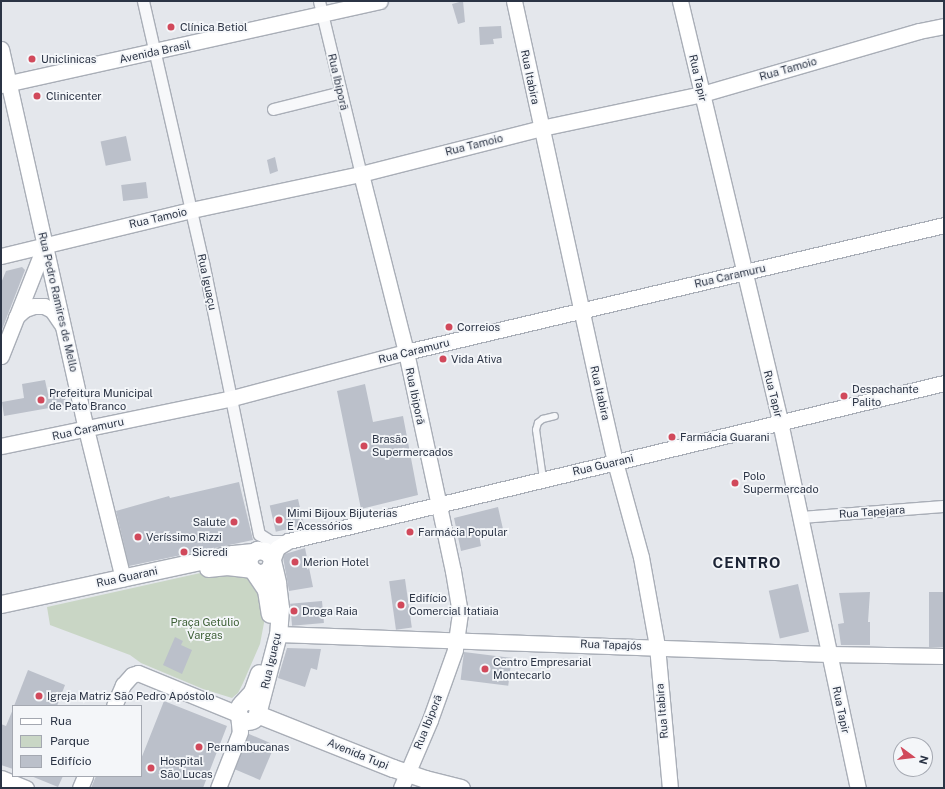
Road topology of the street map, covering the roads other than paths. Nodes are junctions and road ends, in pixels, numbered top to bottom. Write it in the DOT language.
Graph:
graph roads {
  1 [pos="143,1"];
  2 [pos="380,1"];
  3 [pos="514,1"];
  4 [pos="680,1"];
  5 [pos="321,7"];
  6 [pos="944,26"];
  7 [pos="1,49"];
  8 [pos="155,52"];
  9 [pos="5,84"];
  10 [pos="341,92"];
  11 [pos="702,94"];
  12 [pos="273,109"];
  13 [pos="541,128"];
  14 [pos="361,174"];
  15 [pos="191,210"];
  16 [pos="944,225"];
  17 [pos="45,245"];
  18 [pos="1,257"];
  19 [pos="746,272"];
  20 [pos="23,298"];
  21 [pos="581,312"];
  22 [pos="16,317"];
  23 [pos="66,333"];
  24 [pos="406,352"];
  25 [pos="1,356"];
  26 [pos="944,383"];
  27 [pos="232,398"];
  28 [pos="555,416"];
  29 [pos="780,422"];
  30 [pos="86,429"];
  31 [pos="1,446"];
  32 [pos="616,462"];
  33 [pos="543,480"];
  34 [pos="438,506"];
  35 [pos="944,506"];
  36 [pos="800,517"];
  37 [pos="259,534"];
  38 [pos="288,541"];
  39 [pos="253,552"];
  40 [pos="272,560"];
  41 [pos="253,571"];
  42 [pos="123,578"];
  43 [pos="1,604"];
  44 [pos="1,612"];
  45 [pos="278,634"];
  46 [pos="457,641"];
  47 [pos="657,646"];
  48 [pos="829,654"];
  49 [pos="944,656"];
  50 [pos="114,705"];
  51 [pos="247,713"];
  52 [pos="85,777"];
  53 [pos="1,778"];
  54 [pos="407,783"];
  55 [pos="26,788"];
  56 [pos="80,788"];
  57 [pos="218,788"];
  58 [pos="461,788"];
  59 [pos="670,788"];
  60 [pos="858,788"];
  1 -- 8 [label="street, Rua Iguaçu"];
  2 -- 5 [label="street, Avenida Brasil"];
  3 -- 13 [label="street, Rua Itabira"];
  4 -- 11 [label="street, Rua Tapir"];
  5 -- 8 [label="street, Avenida Brasil"];
  5 -- 10 [label="street, Rua Ibiporã"];
  6 -- 11 [label="street, Rua Tamoio"];
  7 -- 9 [label="street, Rua Pedro Ramires de Mello"];
  8 -- 9 [label="street, Avenida Brasil"];
  8 -- 15 [label="street, Rua Iguaçu"];
  9 -- 17 [label="street, Rua Pedro Ramires de Mello"];
  10 -- 12 [label="street"];
  10 -- 14 [label="street, Rua Ibiporã"];
  11 -- 13 [label="street, Rua Tamoio"];
  11 -- 19 [label="street, Rua Tapir"];
  13 -- 14 [label="street, Rua Tamoio"];
  13 -- 21 [label="street, Rua Itabira"];
  14 -- 15 [label="street, Rua Tamoio"];
  14 -- 24 [label="street, Rua Ibiporã"];
  15 -- 17 [label="street, Rua Tamoio"];
  15 -- 27 [label="street, Rua Iguaçu"];
  16 -- 19 [label="street, Rua Caramuru"];
  17 -- 18 [label="street, Rua Tamoio"];
  17 -- 20 [label="street"];
  17 -- 23 [label="street, Rua Pedro Ramires de Mello"];
  18 -- 20 [label="street"];
  19 -- 21 [label="street, Rua Caramuru"];
  19 -- 29 [label="street, Rua Tapir"];
  20 -- 22 [label="street"];
  21 -- 24 [label="street, Rua Caramuru"];
  21 -- 32 [label="street, Rua Itabira"];
  22 -- 23 [label="street"];
  22 -- 25 [label="street"];
  23 -- 30 [label="street, Rua Pedro Ramires de Mello"];
  24 -- 27 [label="street, Rua Caramuru"];
  24 -- 34 [label="street, Rua Ibiporã"];
  26 -- 29 [label="street, Rua Guarani"];
  27 -- 30 [label="street, Rua Caramuru"];
  27 -- 37 [label="street, Rua Iguaçu"];
  28 -- 33 [label="lane"];
  29 -- 32 [label="street, Rua Guarani"];
  29 -- 36 [label="street, Rua Tapir"];
  30 -- 31 [label="street, Rua Caramuru"];
  30 -- 42 [label="street, Rua Pedro Ramires de Mello"];
  32 -- 33 [label="street, Rua Guarani"];
  32 -- 47 [label="street, Rua Itabira"];
  33 -- 34 [label="street, Rua Guarani"];
  34 -- 38 [label="street, Rua Guarani"];
  34 -- 46 [label="street, Rua Ibiporã"];
  35 -- 36 [label="street, Rua Tapejara"];
  36 -- 48 [label="street, Rua Tapir"];
  37 -- 38 [label="street"];
  37 -- 39 [label="street"];
  38 -- 40 [label="street"];
  39 -- 40 [label="main road"];
  39 -- 41 [label="main road"];
  39 -- 42 [label="main road, Rua Guarani"];
  40 -- 41 [label="main road"];
  40 -- 45 [label="main road, Rua Iguaçu"];
  41 -- 44 [label="main road, Rua Guarani"];
  41 -- 51 [label="main road, Rua Iguaçu"];
  42 -- 43 [label="main road, Rua Guarani"];
  45 -- 46 [label="street, Rua Tapajós"];
  45 -- 51 [label="main road, Rua Iguaçu"];
  46 -- 47 [label="street, Rua Tapajós"];
  46 -- 54 [label="street, Rua Ibiporã"];
  47 -- 48 [label="street, Rua Tapajós"];
  47 -- 59 [label="street, Rua Itabira"];
  48 -- 49 [label="street, Rua Tapajós"];
  48 -- 60 [label="street, Rua Tapir"];
  50 -- 51 [label="street"];
  51 -- 54 [label="main road, Avenida Tupi"];
  51 -- 57 [label="street, Rua Iguaçu"];
  52 -- 56 [label="street"];
  53 -- 55 [label="street"];
  54 -- 58 [label="main road, Avenida Tupi"];
}
